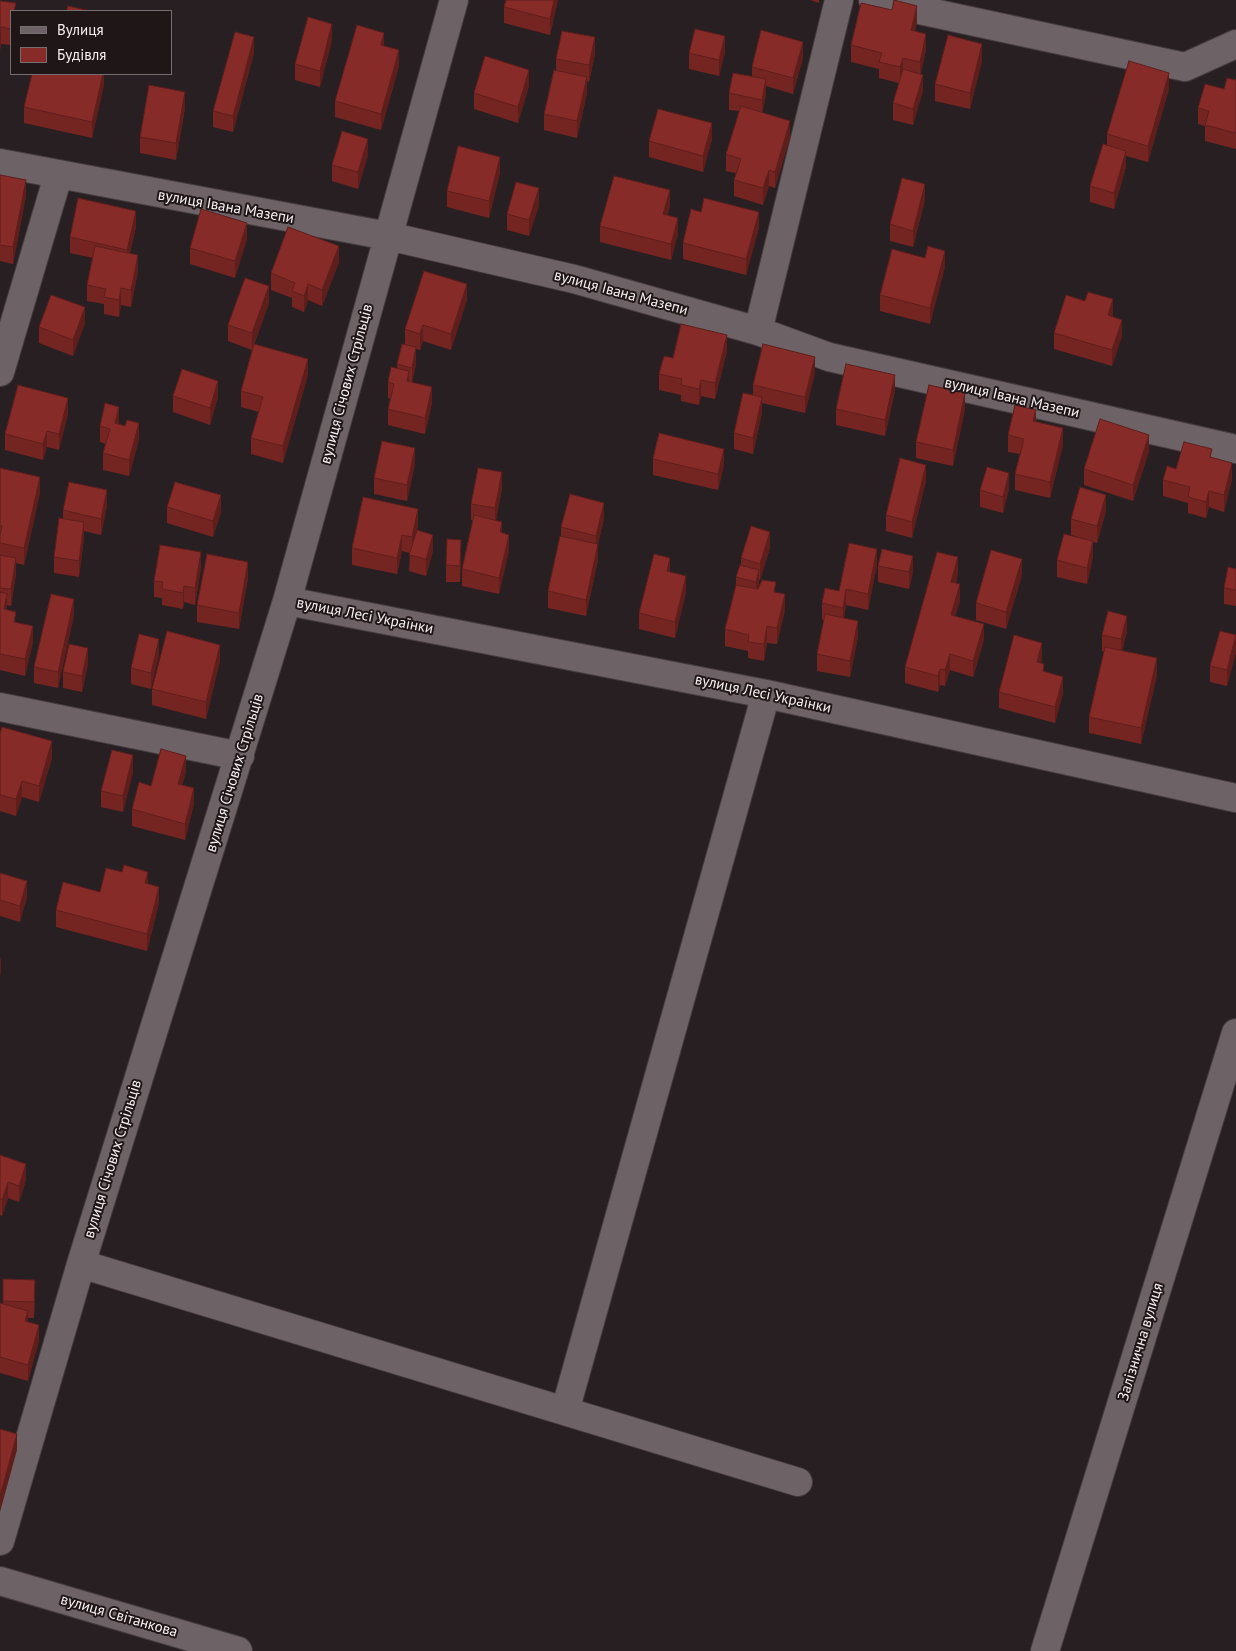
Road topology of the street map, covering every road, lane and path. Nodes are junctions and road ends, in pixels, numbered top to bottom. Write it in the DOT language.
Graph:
graph roads {
  1 [pos="454,0"];
  2 [pos="839,0"];
  3 [pos="874,0"];
  4 [pos="1236,44"];
  5 [pos="0,163"];
  6 [pos="58,176"];
  7 [pos="388,236"];
  8 [pos="758,331"];
  9 [pos="0,372"];
  10 [pos="1236,449"];
  11 [pos="287,601"];
  12 [pos="766,694"];
  13 [pos="0,707"];
  14 [pos="240,756"];
  15 [pos="1236,798"];
  16 [pos="1236,1033"];
  17 [pos="81,1264"];
  18 [pos="565,1411"];
  19 [pos="798,1482"];
  20 [pos="0,1541"];
  21 [pos="0,1581"];
  22 [pos="238,1651"];
  23 [pos="1045,1651"];
  1 -- 7 [label="street, вулиця Січових Стрільців"];
  2 -- 8 [label="street"];
  3 -- 4 [label="street"];
  5 -- 6 [label="street, вулиця Івана Мазепи"];
  6 -- 7 [label="street, вулиця Івана Мазепи"];
  6 -- 9 [label="street"];
  7 -- 8 [label="street, вулиця Івана Мазепи"];
  7 -- 11 [label="street, вулиця Січових Стрільців"];
  8 -- 10 [label="street, вулиця Івана Мазепи"];
  11 -- 12 [label="street, вулиця Лесі Українки"];
  11 -- 14 [label="street, вулиця Січових Стрільців"];
  12 -- 15 [label="street, вулиця Лесі Українки"];
  12 -- 18 [label="street"];
  13 -- 14 [label="street"];
  14 -- 17 [label="street, вулиця Січових Стрільців"];
  16 -- 23 [label="street, Залізнична вулиця"];
  17 -- 18 [label="street"];
  17 -- 20 [label="street, вулиця Січових Стрільців"];
  18 -- 19 [label="street"];
  21 -- 22 [label="street, вулиця Світанкова"];
}
